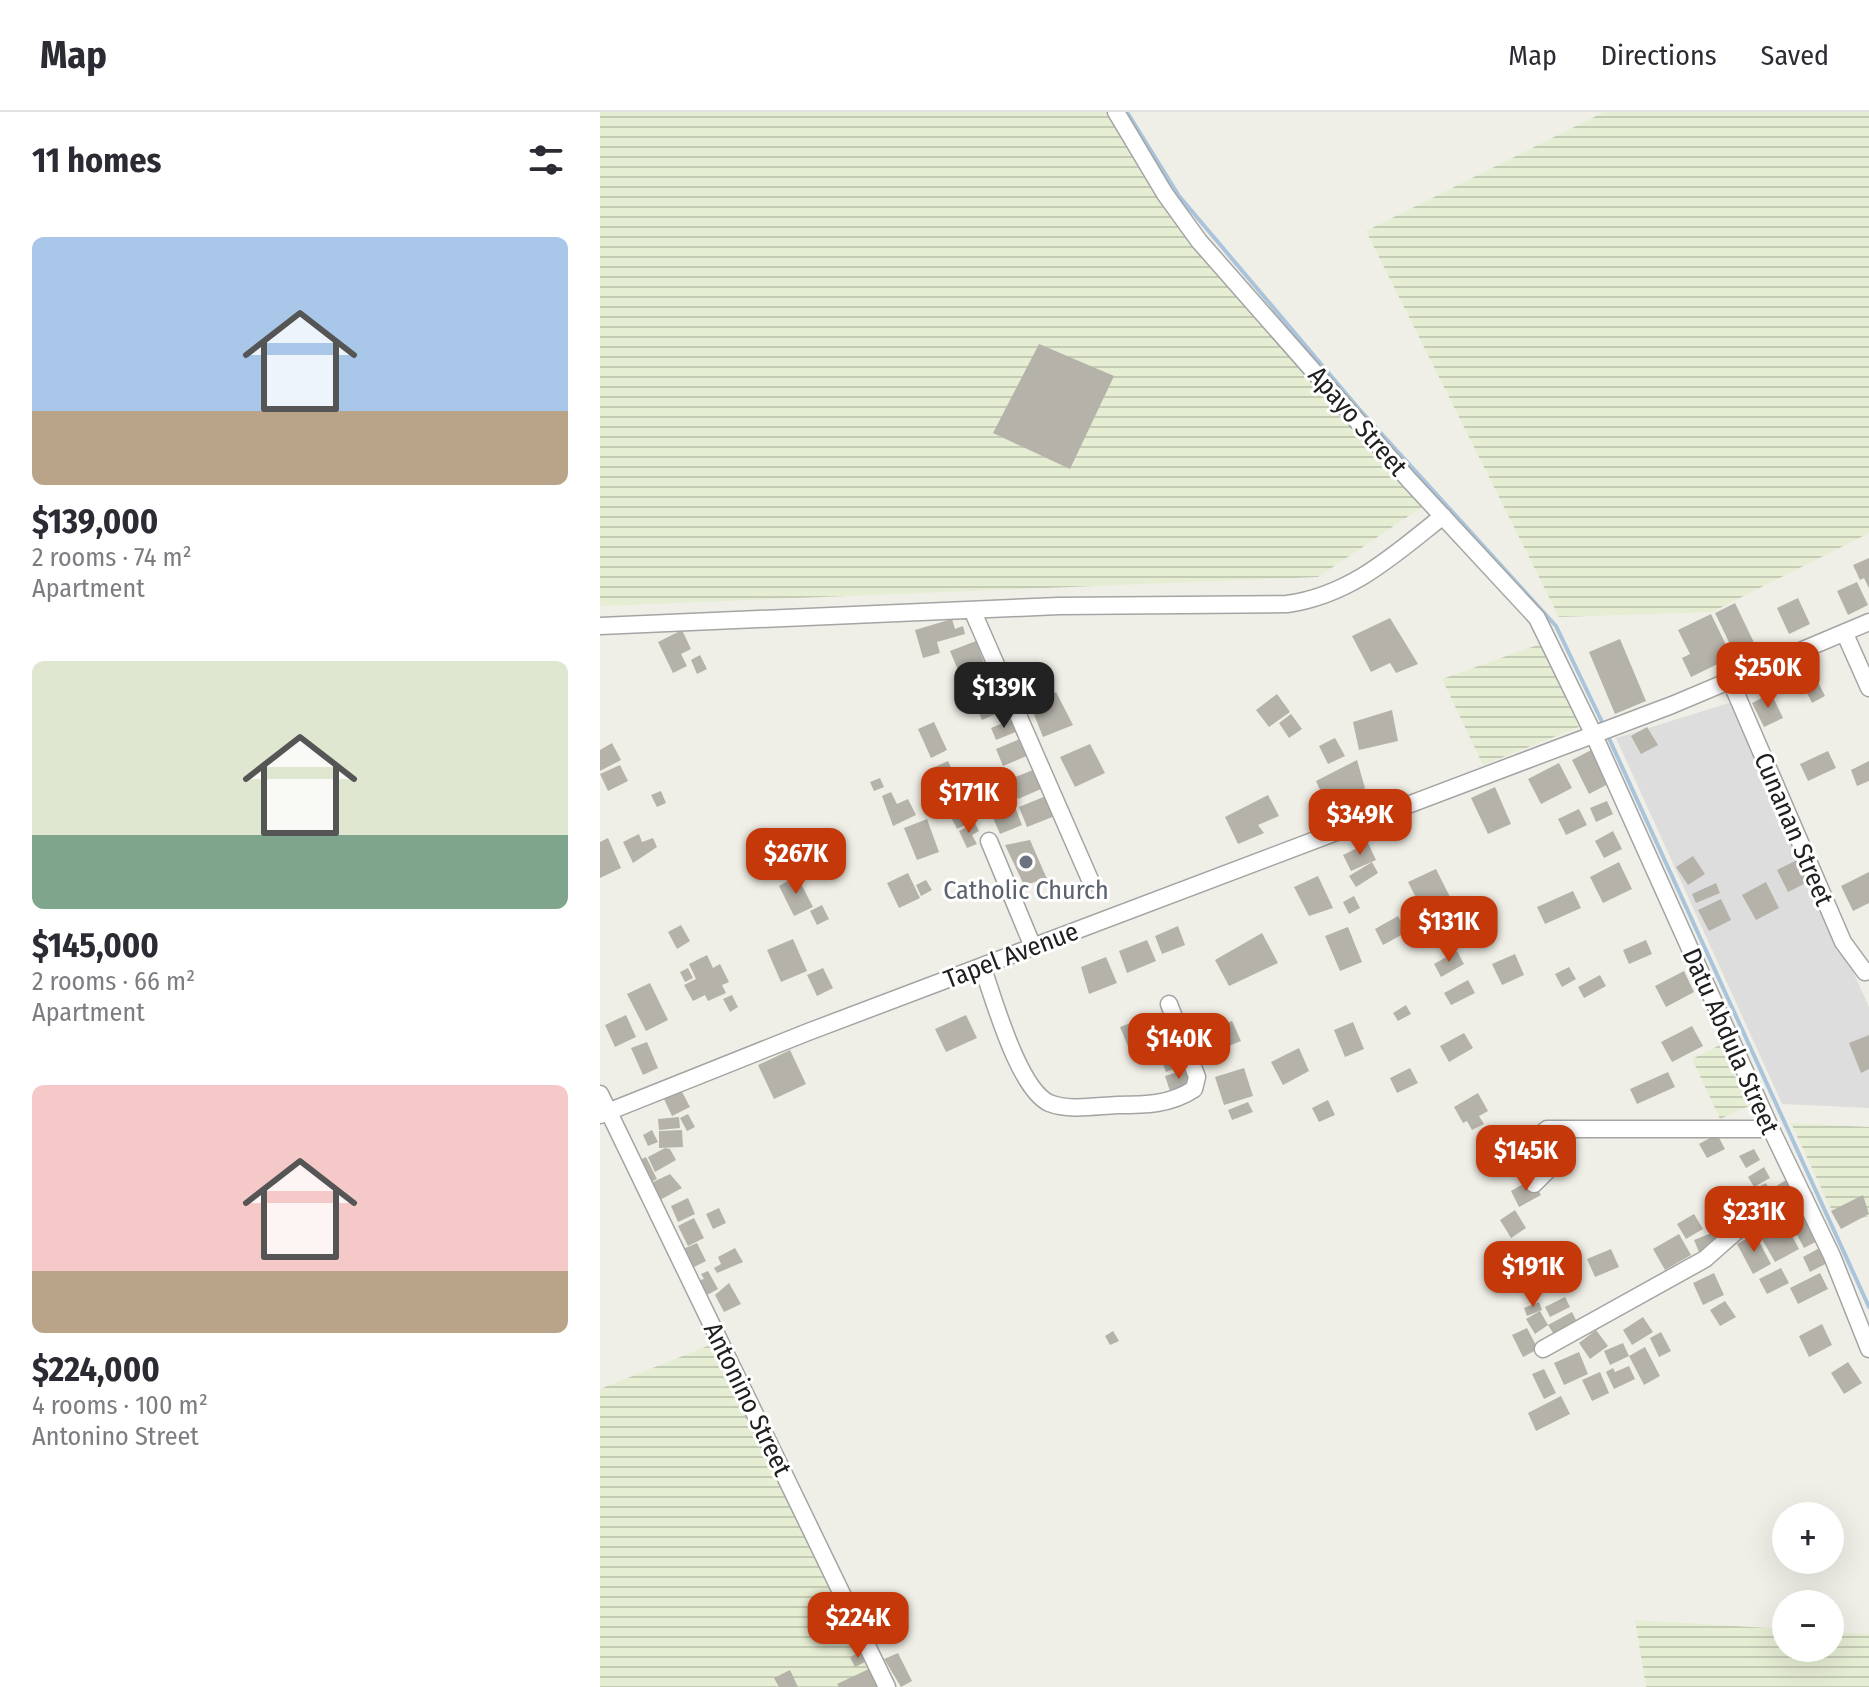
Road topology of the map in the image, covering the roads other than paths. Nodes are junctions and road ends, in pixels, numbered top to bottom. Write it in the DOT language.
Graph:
graph roads {
  1 [pos="1116,112"];
  2 [pos="1443,516"];
  3 [pos="973,612"];
  4 [pos="1869,622"];
  5 [pos="600,626"];
  6 [pos="1845,634"];
  7 [pos="1731,682"];
  8 [pos="1869,688"];
  9 [pos="1593,733"];
  10 [pos="989,841"];
  11 [pos="1091,882"];
  12 [pos="1033,947"];
  13 [pos="982,966"];
  14 [pos="1867,972"];
  15 [pos="1169,1004"];
  16 [pos="600,1094"];
  17 [pos="604,1114"];
  18 [pos="1771,1129"];
  19 [pos="1534,1184"];
  20 [pos="1804,1197"];
  21 [pos="1543,1349"];
  22 [pos="1869,1349"];
  23 [pos="887,1687"];
  1 -- 2 [label="street, Apayo Street"];
  2 -- 3 [label="street"];
  2 -- 9 [label="street, Apayo Street"];
  3 -- 5 [label="street"];
  3 -- 11 [label="street"];
  4 -- 6 [label="street, Tapel Avenue"];
  6 -- 7 [label="street, Tapel Avenue"];
  6 -- 8 [label="street"];
  7 -- 9 [label="street, Tapel Avenue"];
  7 -- 14 [label="street, Cunanan Street"];
  9 -- 12 [label="street, Tapel Avenue"];
  9 -- 18 [label="street, Datu Abdula Street"];
  10 -- 12 [label="street"];
  12 -- 13 [label="street, Tapel Avenue"];
  13 -- 15 [label="street"];
  13 -- 17 [label="street, Tapel Avenue"];
  16 -- 17 [label="street, Antonino Street"];
  17 -- 23 [label="street, Antonino Street"];
  18 -- 19 [label="street"];
  18 -- 20 [label="street, Datu Abdula Street"];
  20 -- 21 [label="street"];
  20 -- 22 [label="street, Datu Abdula Street"];
}
